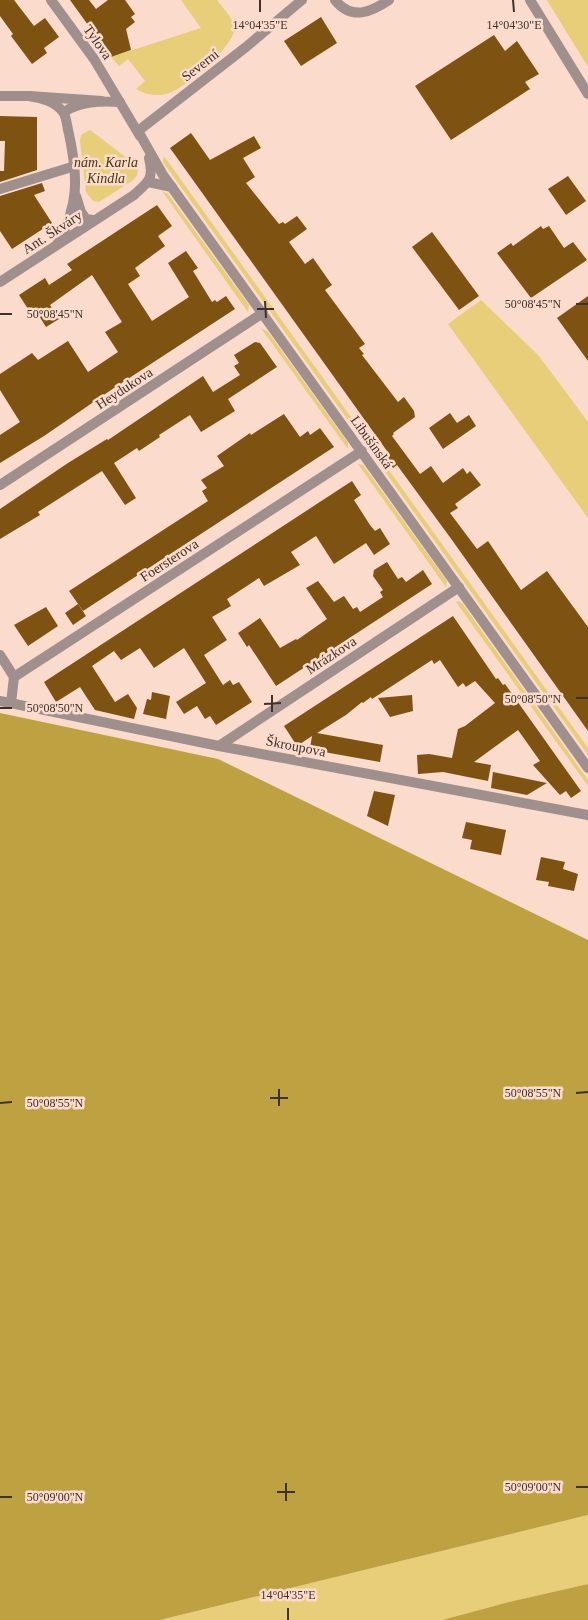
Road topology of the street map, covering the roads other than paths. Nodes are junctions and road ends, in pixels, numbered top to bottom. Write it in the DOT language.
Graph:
graph roads {
  1 [pos="51,0"];
  2 [pos="302,0"];
  3 [pos="335,0"];
  4 [pos="389,0"];
  5 [pos="530,0"];
  6 [pos="588,94"];
  7 [pos="0,96"];
  8 [pos="29,96"];
  9 [pos="102,101"];
  10 [pos="120,102"];
  11 [pos="64,112"];
  12 [pos="138,131"];
  13 [pos="75,166"];
  14 [pos="148,182"];
  15 [pos="172,187"];
  16 [pos="0,189"];
  17 [pos="75,193"];
  18 [pos="93,220"];
  19 [pos="57,244"];
  20 [pos="0,282"];
  21 [pos="263,314"];
  22 [pos="362,451"];
  23 [pos="0,485"];
  24 [pos="459,587"];
  25 [pos="0,655"];
  26 [pos="14,677"];
  27 [pos="0,701"];
  28 [pos="11,704"];
  29 [pos="219,746"];
  30 [pos="588,768"];
  31 [pos="588,815"];
  1 -- 10 [label="street, Tylova"];
  2 -- 12 [label="street, Severní"];
  3 -- 4 [label="street"];
  5 -- 6 [label="street"];
  7 -- 8 [label="street"];
  8 -- 9 [label="street"];
  8 -- 11 [label="street"];
  9 -- 10 [label="street"];
  9 -- 11 [label="street"];
  10 -- 12 [label="street"];
  11 -- 13 [label="street"];
  12 -- 14 [label="street"];
  12 -- 15 [label="street, Libušínská"];
  13 -- 16 [label="street"];
  13 -- 17 [label="street"];
  14 -- 15 [label="street"];
  14 -- 18 [label="street"];
  15 -- 21 [label="street, Libušínská"];
  17 -- 18 [label="street"];
  17 -- 19 [label="street"];
  18 -- 19 [label="street, Ant. Škváry"];
  19 -- 20 [label="street, Ant. Škváry"];
  21 -- 22 [label="street, Libušínská"];
  21 -- 23 [label="street, Heydukova"];
  22 -- 24 [label="street, Libušínská"];
  22 -- 26 [label="street, Foersterova"];
  24 -- 29 [label="street, Mrázkova"];
  24 -- 30 [label="street, Libušínská"];
  25 -- 26 [label="street"];
  26 -- 28 [label="street"];
  27 -- 28 [label="street, Škroupova"];
  28 -- 29 [label="street, Škroupova"];
  29 -- 31 [label="street, Škroupova"];
}
